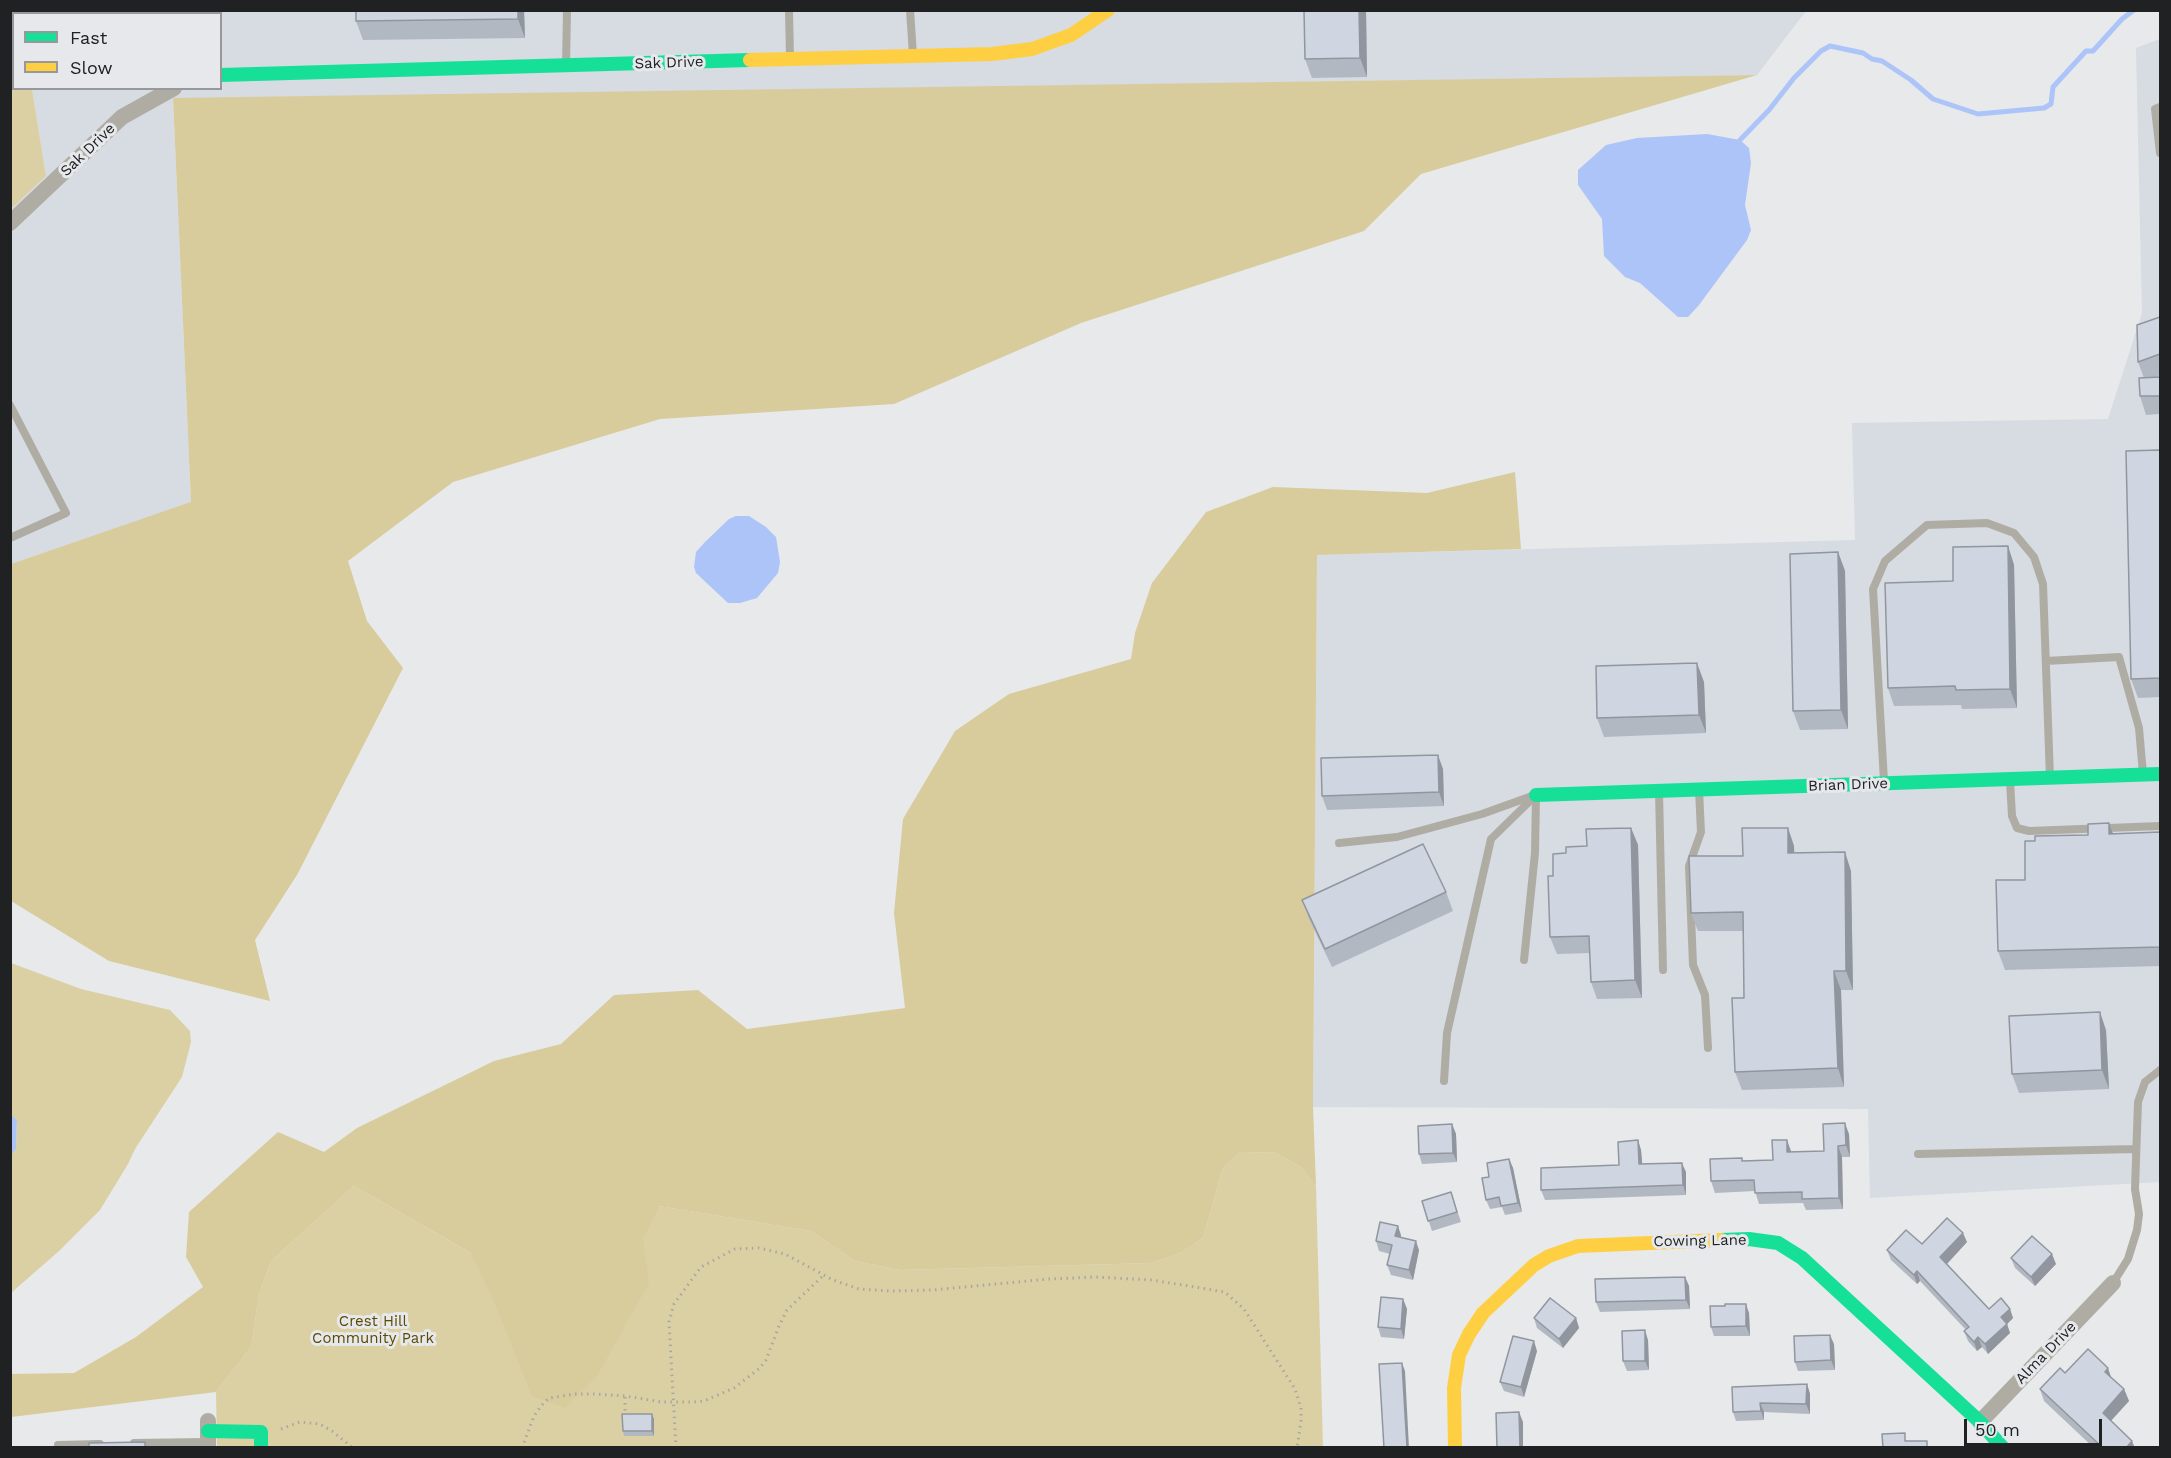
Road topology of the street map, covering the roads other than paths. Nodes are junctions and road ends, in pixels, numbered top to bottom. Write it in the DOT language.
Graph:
graph roads {
  1 [pos="567,10"];
  2 [pos="789,10"];
  3 [pos="910,10"];
  4 [pos="1108,10"];
  5 [pos="913,55"];
  6 [pos="790,59"];
  7 [pos="566,66"];
  8 [pos="222,75"];
  9 [pos="170,90"];
  10 [pos="2160,107"];
  11 [pos="2160,153"];
  12 [pos="10,223"];
  13 [pos="10,405"];
  14 [pos="10,538"];
  15 [pos="2046,660"];
  16 [pos="2160,774"];
  17 [pos="2143,775"];
  18 [pos="2050,778"];
  19 [pos="2010,780"];
  20 [pos="1885,784"];
  21 [pos="1699,789"];
  22 [pos="1659,791"];
  23 [pos="1536,795"];
  24 [pos="2160,826"];
  25 [pos="1339,843"];
  26 [pos="1524,960"];
  27 [pos="1663,970"];
  28 [pos="1708,1048"];
  29 [pos="2160,1070"];
  30 [pos="1444,1081"];
  31 [pos="2135,1149"];
  32 [pos="1918,1154"];
  33 [pos="2113,1283"];
  34 [pos="1980,1422"];
  35 [pos="208,1435"];
  36 [pos="113,1444"];
  37 [pos="124,1444"];
  38 [pos="58,1448"];
  39 [pos="261,1448"];
  40 [pos="1455,1448"];
  41 [pos="2002,1448"];
  1 -- 7 [label="lane"];
  2 -- 6 [label="lane"];
  3 -- 5 [label="lane"];
  4 -- 5 [label="street, Sak Drive"];
  5 -- 6 [label="street, Sak Drive"];
  6 -- 7 [label="street, Sak Drive"];
  7 -- 8 [label="street, Sak Drive"];
  9 -- 12 [label="street, Sak Drive"];
  10 -- 11 [label="lane"];
  13 -- 14 [label="lane"];
  15 -- 17 [label="lane"];
  15 -- 18 [label="lane"];
  15 -- 20 [label="lane"];
  16 -- 17 [label="street, Brian Drive"];
  17 -- 18 [label="street, Brian Drive"];
  18 -- 19 [label="street, Brian Drive"];
  19 -- 20 [label="street, Brian Drive"];
  19 -- 24 [label="lane"];
  20 -- 21 [label="street, Brian Drive"];
  21 -- 22 [label="street, Brian Drive"];
  21 -- 28 [label="lane"];
  22 -- 23 [label="street, Brian Drive"];
  22 -- 27 [label="lane"];
  23 -- 25 [label="lane"];
  23 -- 26 [label="lane"];
  23 -- 30 [label="lane"];
  29 -- 31 [label="lane"];
  31 -- 32 [label="lane"];
  31 -- 33 [label="lane"];
  33 -- 34 [label="street, Alma Drive"];
  34 -- 40 [label="street, Cowing Lane"];
  34 -- 41 [label="street, Cowing Lane"];
  35 -- 37 [label="lane"];
  35 -- 39 [label="street"];
  36 -- 38 [label="lane"];
}
